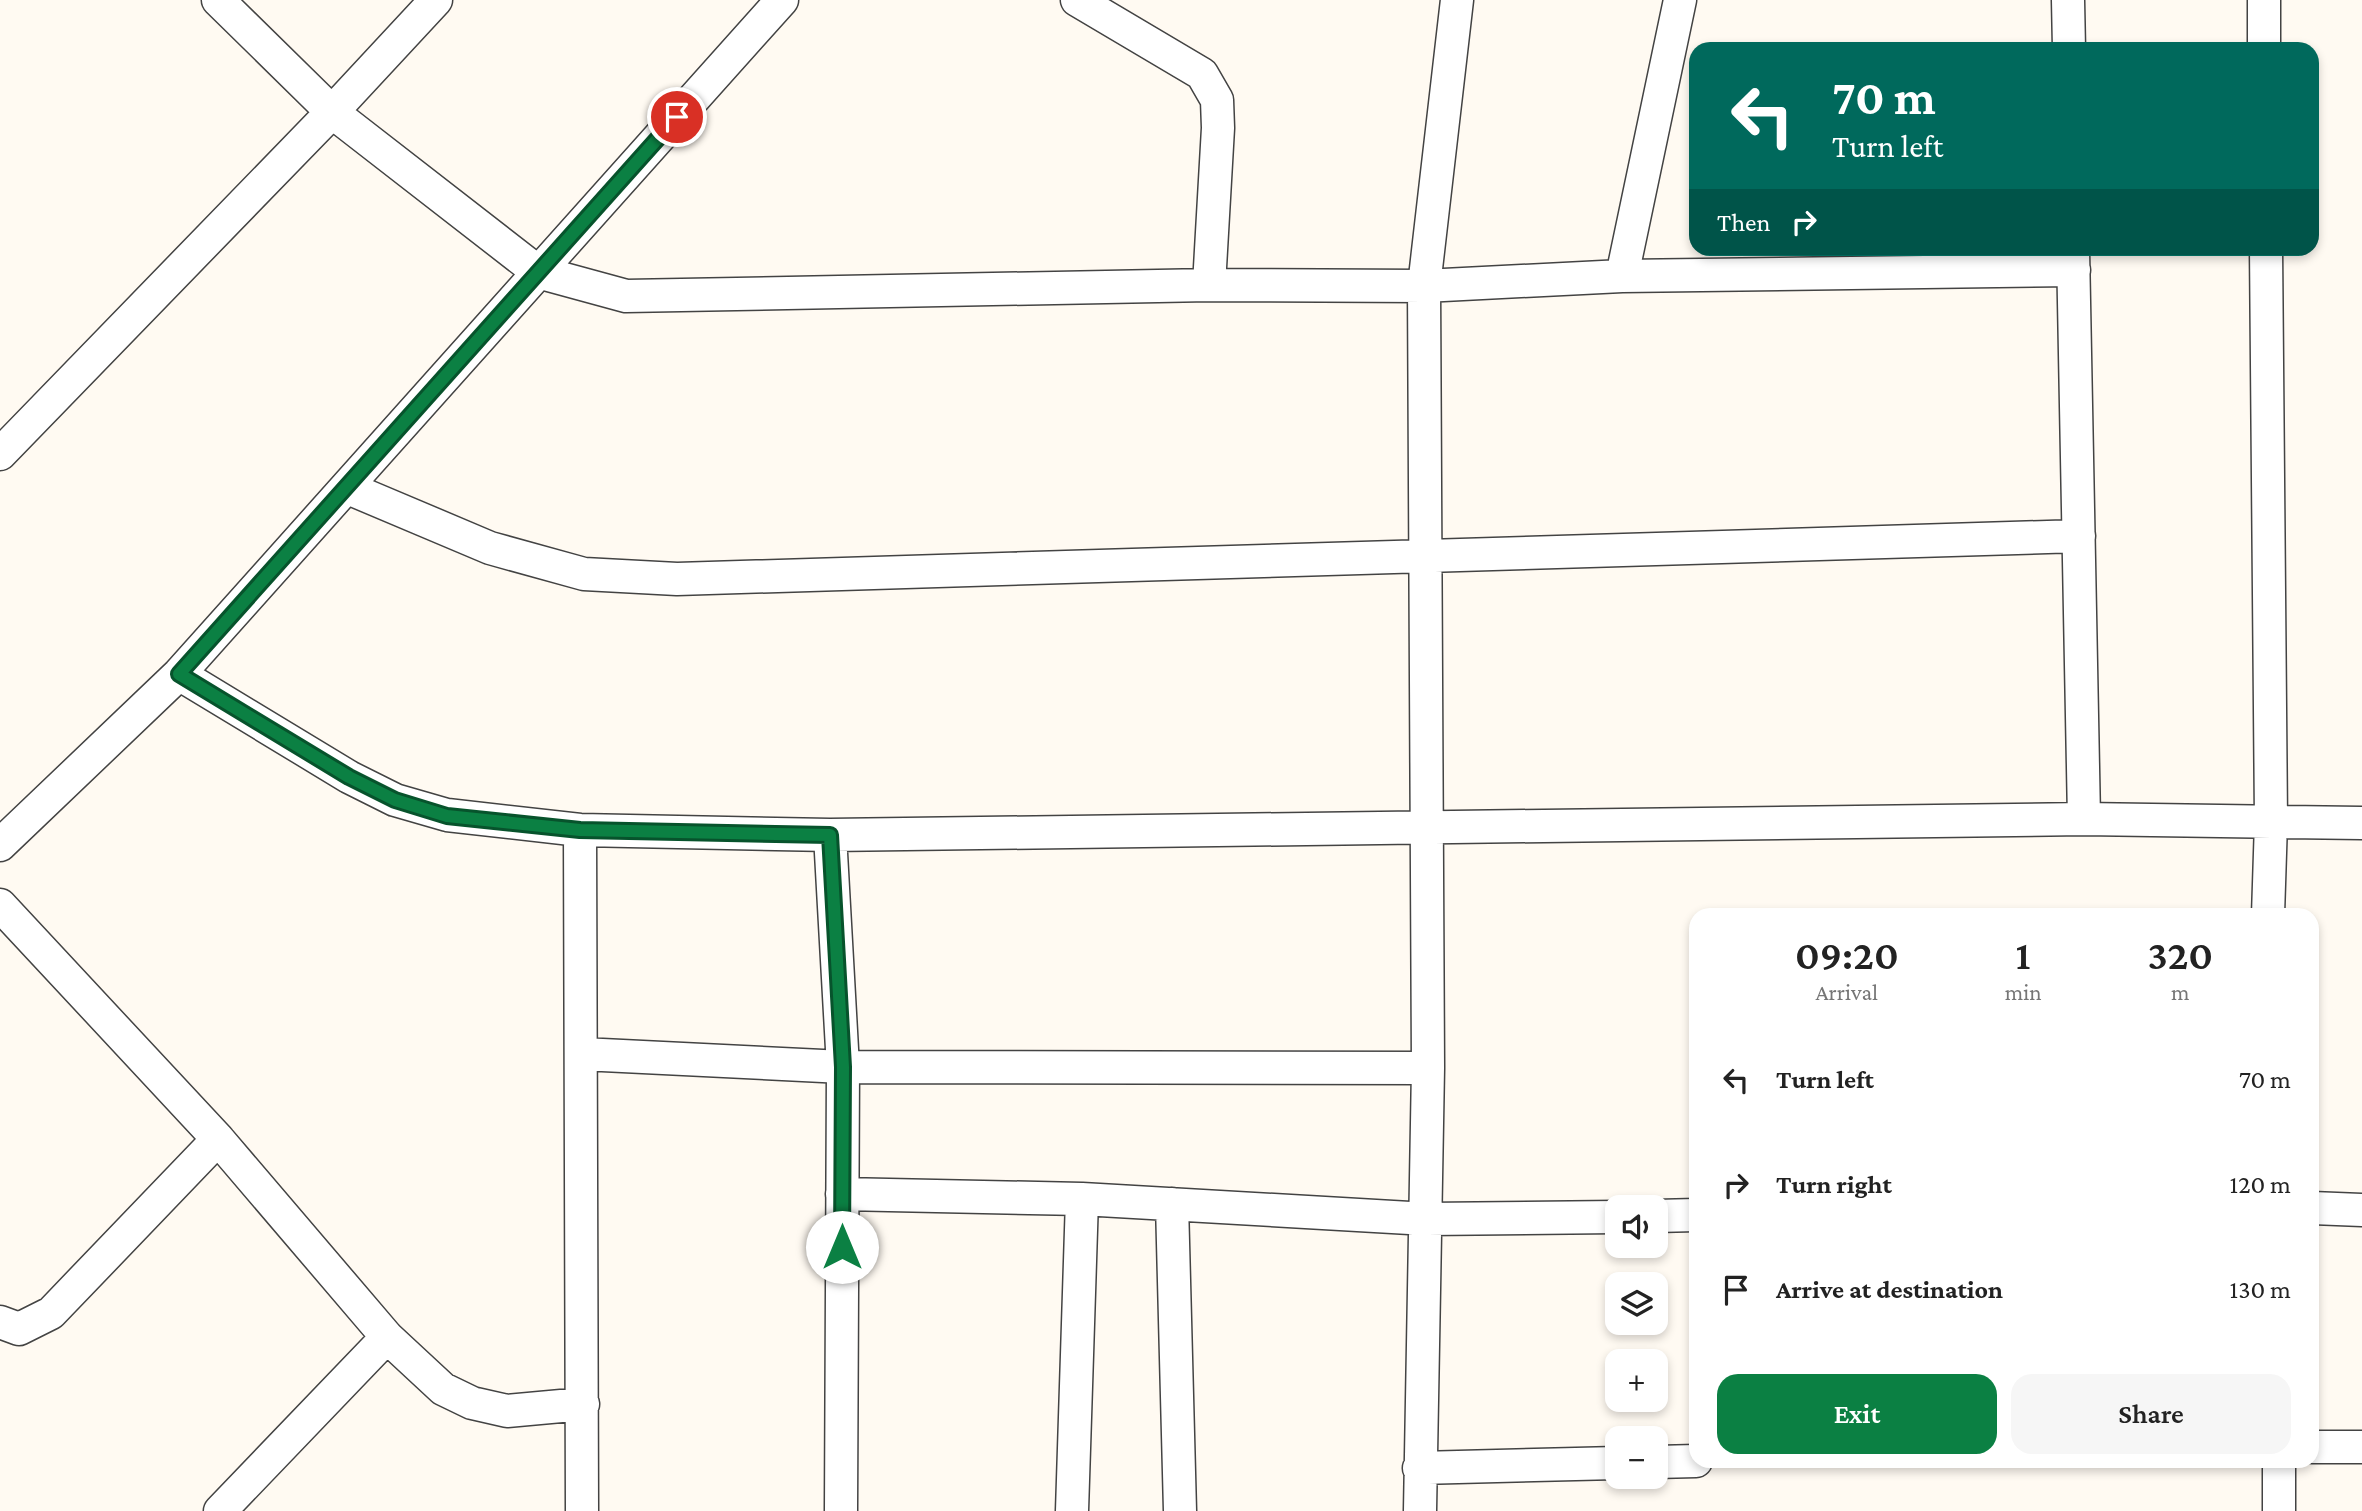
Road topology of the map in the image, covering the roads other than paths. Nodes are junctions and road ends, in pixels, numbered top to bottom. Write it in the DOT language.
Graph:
graph roads {
  1 [pos="218,0"];
  2 [pos="436,0"];
  3 [pos="782,0"];
  4 [pos="1077,0"];
  5 [pos="1457,0"];
  6 [pos="1680,0"];
  7 [pos="2068,0"];
  8 [pos="2264,0"];
  9 [pos="2069,42"];
  10 [pos="2264,42"];
  11 [pos="332,112"];
  12 [pos="2266,256"];
  13 [pos="2074,259"];
  14 [pos="538,272"];
  15 [pos="1622,276"];
  16 [pos="1209,285"];
  17 [pos="1424,286"];
  18 [pos="0,454"];
  19 [pos="348,488"];
  20 [pos="2079,536"];
  21 [pos="1424,554"];
  22 [pos="179,674"];
  23 [pos="2084,819"];
  24 [pos="2271,822"];
  25 [pos="2362,823"];
  26 [pos="1427,827"];
  27 [pos="580,830"];
  28 [pos="830,835"];
  29 [pos="0,845"];
  30 [pos="0,905"];
  31 [pos="2268,908"];
  32 [pos="582,1054"];
  33 [pos="843,1067"];
  34 [pos="1428,1068"];
  35 [pos="218,1139"];
  36 [pos="842,1194"];
  37 [pos="1082,1199"];
  38 [pos="1172,1204"];
  39 [pos="2319,1208"];
  40 [pos="2362,1210"];
  41 [pos="1689,1215"];
  42 [pos="1668,1216"];
  43 [pos="1605,1217"];
  44 [pos="1427,1219"];
  45 [pos="0,1322"];
  46 [pos="387,1337"];
  47 [pos="583,1404"];
  48 [pos="2319,1447"];
  49 [pos="2362,1447"];
  50 [pos="1689,1461"];
  51 [pos="1668,1462"];
  52 [pos="1605,1463"];
  53 [pos="1419,1468"];
  54 [pos="2279,1468"];
  55 [pos="220,1511"];
  56 [pos="582,1511"];
  57 [pos="841,1511"];
  58 [pos="1072,1511"];
  59 [pos="1180,1511"];
  60 [pos="1420,1511"];
  61 [pos="2279,1511"];
  1 -- 11 [label="street"];
  2 -- 11 [label="street"];
  3 -- 14 [label="street"];
  4 -- 16 [label="street"];
  5 -- 17 [label="street"];
  6 -- 15 [label="street"];
  7 -- 9 [label="street"];
  8 -- 10 [label="street"];
  11 -- 14 [label="street"];
  11 -- 18 [label="street"];
  12 -- 24 [label="street"];
  13 -- 15 [label="street"];
  13 -- 20 [label="street"];
  14 -- 16 [label="street"];
  14 -- 19 [label="street"];
  15 -- 17 [label="street"];
  16 -- 17 [label="street"];
  17 -- 21 [label="street"];
  19 -- 21 [label="street"];
  19 -- 22 [label="street"];
  20 -- 21 [label="street"];
  20 -- 23 [label="street"];
  21 -- 26 [label="street"];
  22 -- 27 [label="street"];
  22 -- 29 [label="street"];
  23 -- 24 [label="street"];
  23 -- 26 [label="street"];
  24 -- 25 [label="street"];
  24 -- 31 [label="street"];
  26 -- 28 [label="street"];
  26 -- 34 [label="street"];
  27 -- 28 [label="street"];
  27 -- 32 [label="street"];
  28 -- 33 [label="street"];
  30 -- 35 [label="street"];
  32 -- 33 [label="street"];
  32 -- 47 [label="street"];
  33 -- 34 [label="street"];
  33 -- 36 [label="street"];
  34 -- 44 [label="street"];
  35 -- 45 [label="street"];
  35 -- 46 [label="street"];
  36 -- 37 [label="street"];
  36 -- 57 [label="street"];
  37 -- 38 [label="street"];
  37 -- 58 [label="street"];
  38 -- 44 [label="street"];
  38 -- 59 [label="street"];
  39 -- 40 [label="street"];
  41 -- 42 [label="street"];
  43 -- 44 [label="street"];
  44 -- 53 [label="street"];
  46 -- 47 [label="street"];
  46 -- 55 [label="street"];
  47 -- 56 [label="street"];
  48 -- 49 [label="street"];
  50 -- 51 [label="street"];
  52 -- 53 [label="street"];
  53 -- 60 [label="street"];
  54 -- 61 [label="street"];
}
